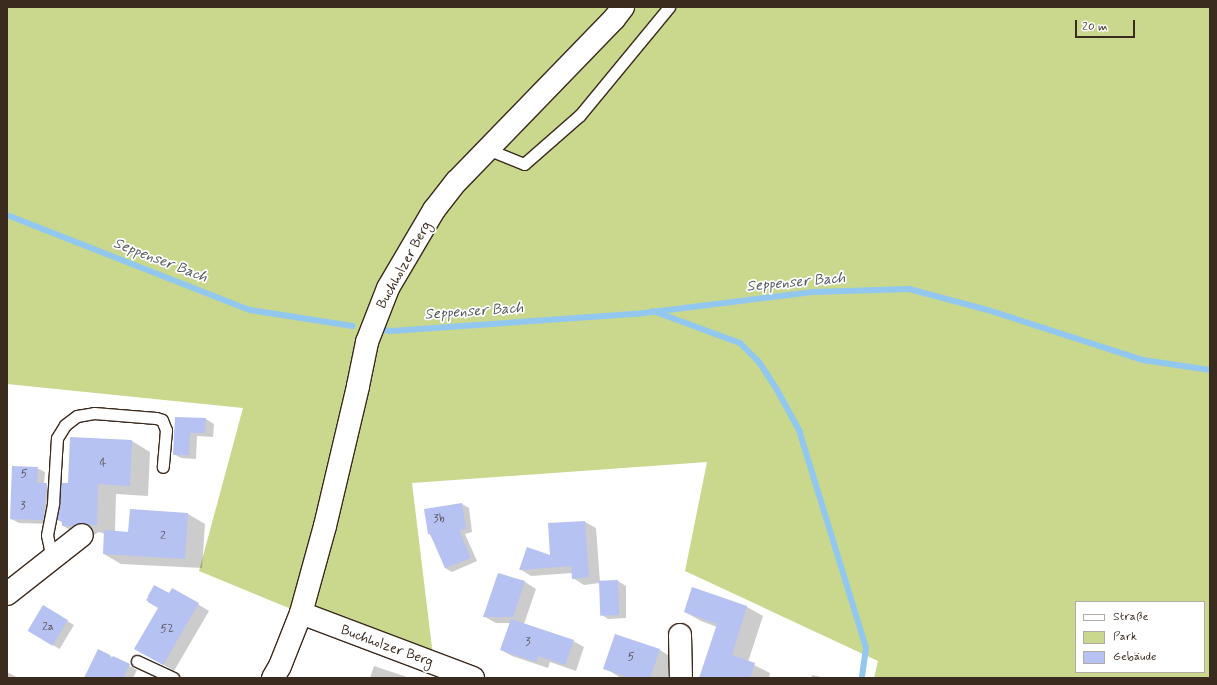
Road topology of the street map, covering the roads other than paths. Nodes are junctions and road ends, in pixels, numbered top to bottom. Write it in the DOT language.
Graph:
graph roads {
  1 [pos="624,7"];
  2 [pos="669,7"];
  3 [pos="487,149"];
  4 [pos="164,467"];
  5 [pos="82,535"];
  6 [pos="54,557"];
  7 [pos="7,594"];
  8 [pos="301,613"];
  9 [pos="680,635"];
  10 [pos="137,661"];
  11 [pos="173,678"];
  12 [pos="273,678"];
  13 [pos="473,678"];
  14 [pos="681,678"];
  1 -- 3 [label="main road, Buchholzer Berg"];
  2 -- 3 [label="lane"];
  3 -- 8 [label="main road, Buchholzer Berg"];
  4 -- 6 [label="lane"];
  5 -- 6 [label="main road"];
  6 -- 7 [label="main road"];
  8 -- 12 [label="main road, Buchholzer Berg"];
  8 -- 13 [label="main road, Buchholzer Berg"];
  9 -- 14 [label="main road"];
  10 -- 11 [label="lane"];
}
